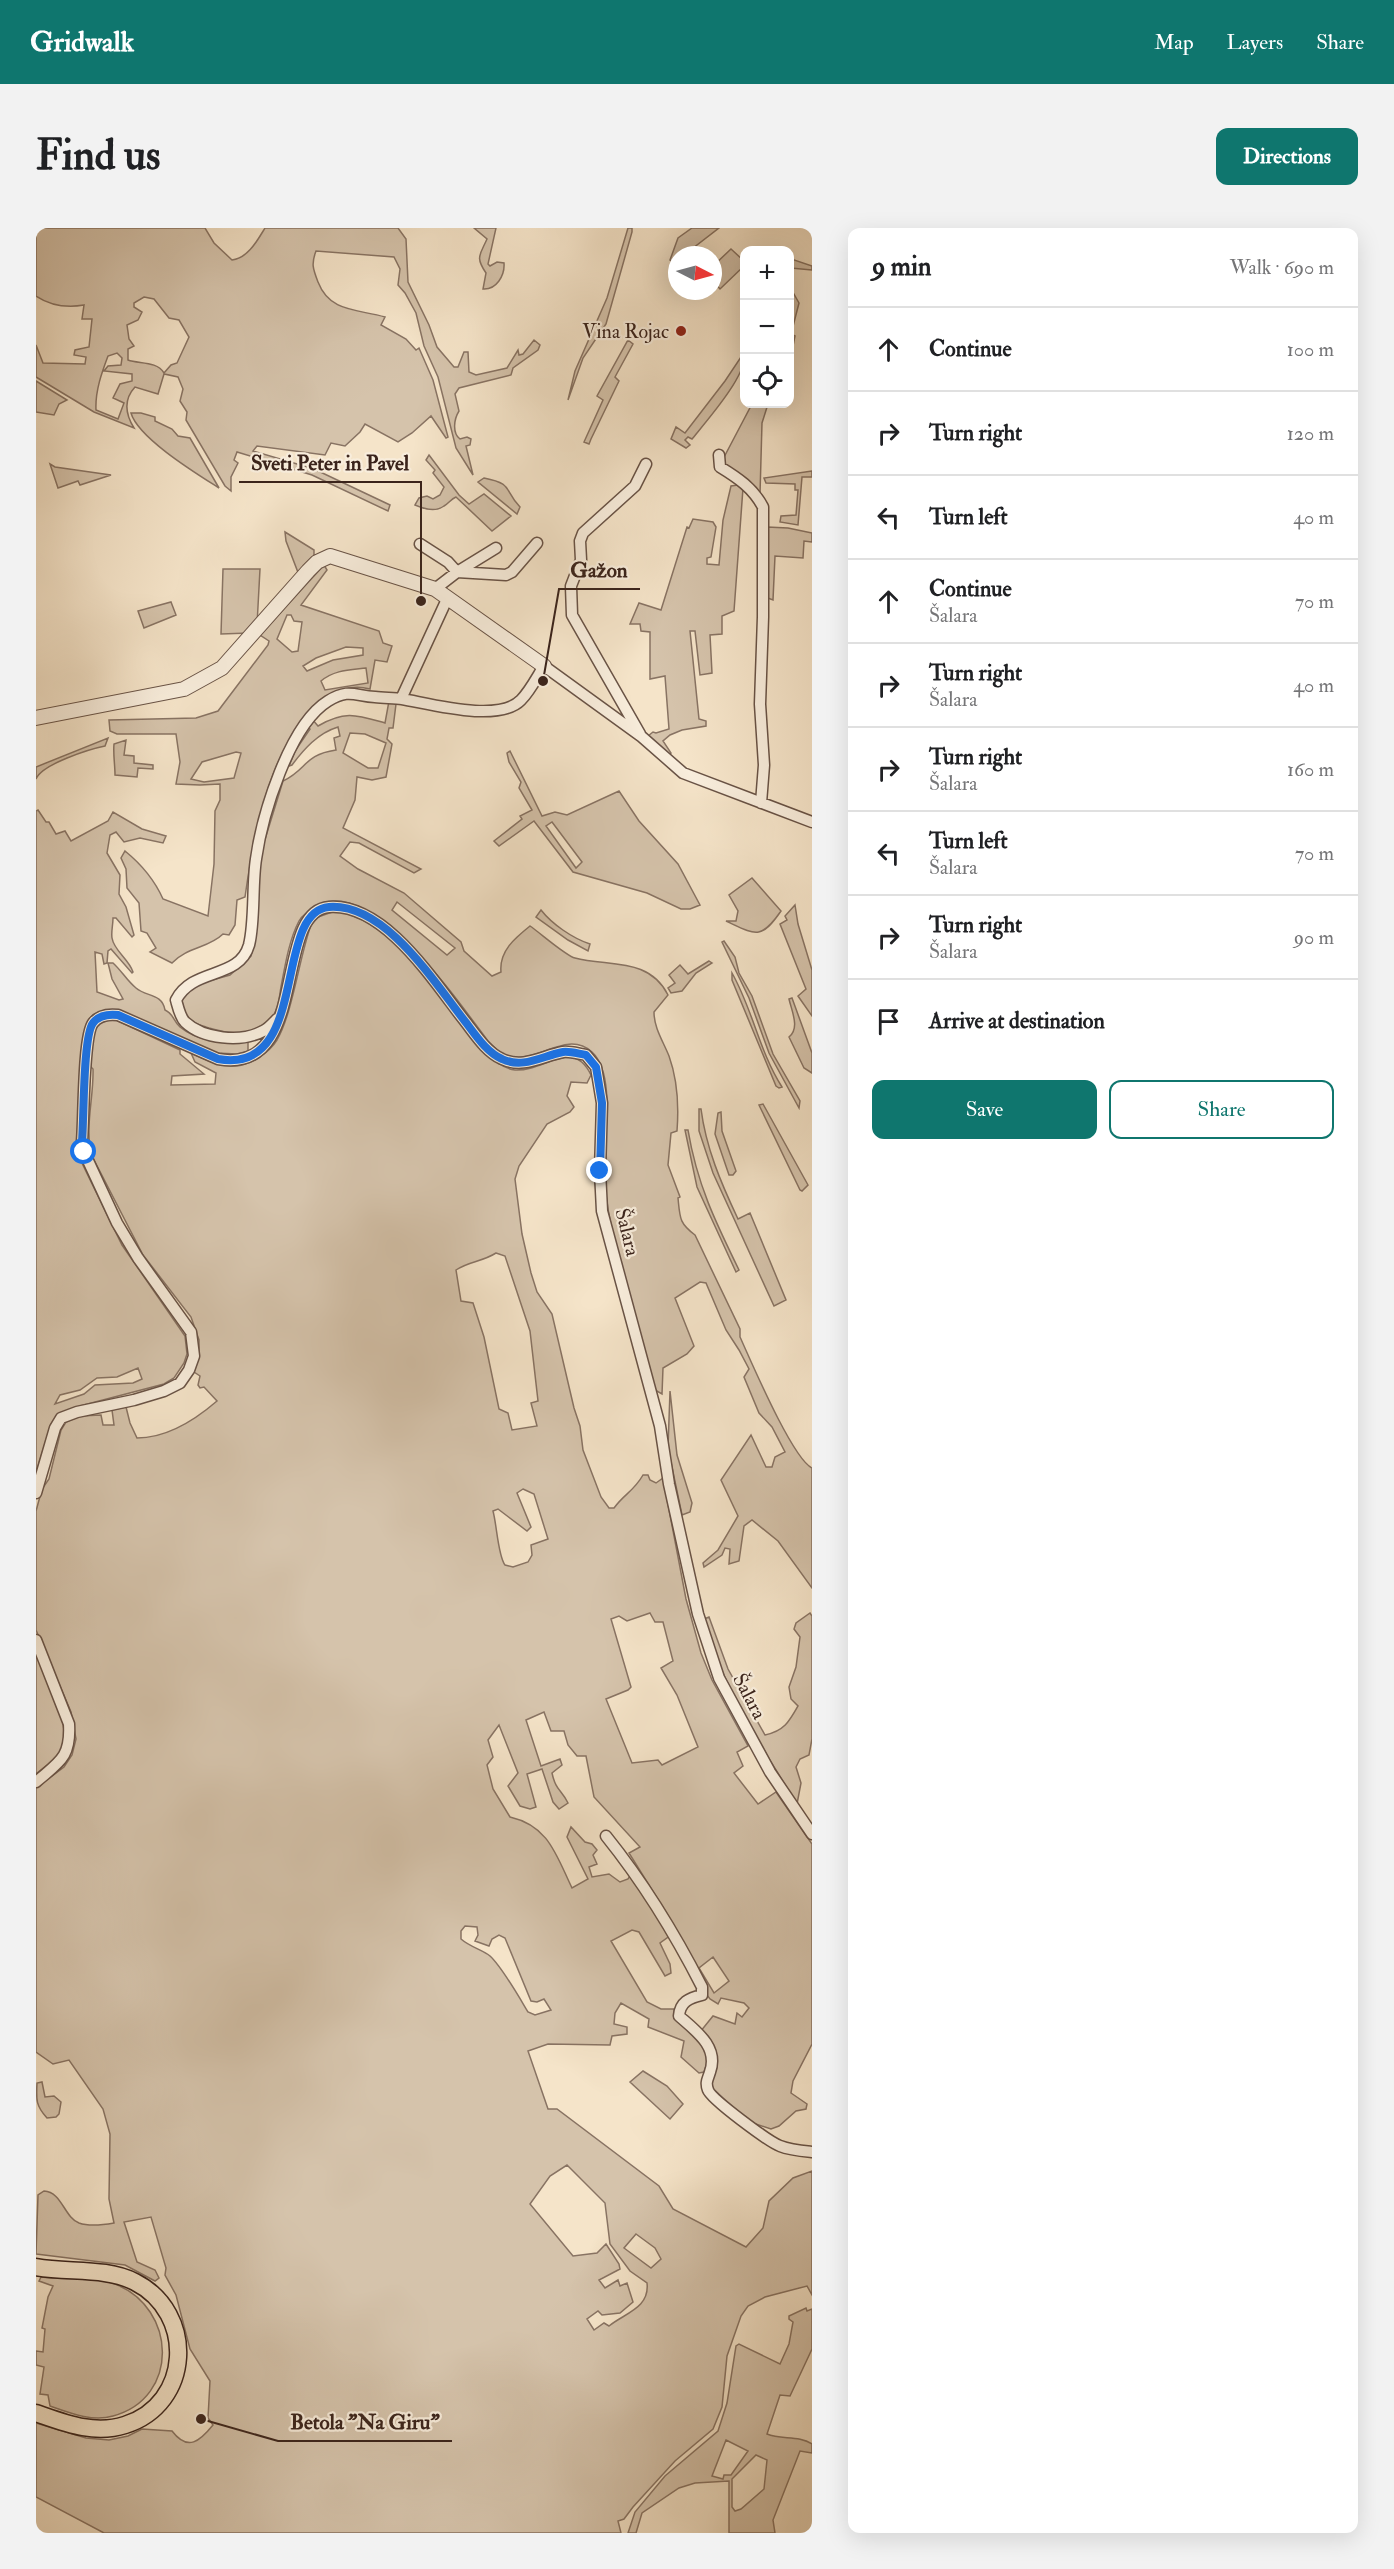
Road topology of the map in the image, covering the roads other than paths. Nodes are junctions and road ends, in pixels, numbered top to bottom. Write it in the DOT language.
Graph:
graph roads {
  1 [pos="719,455"];
  2 [pos="646,464"];
  3 [pos="537,543"];
  4 [pos="420,544"];
  5 [pos="495,549"];
  6 [pos="457,572"];
  7 [pos="435,589"];
  8 [pos="448,597"];
  9 [pos="544,666"];
  10 [pos="401,699"];
  11 [pos="36,718"];
  12 [pos="642,737"];
  13 [pos="761,803"];
  14 [pos="812,822"];
  15 [pos="280,1017"];
  16 [pos="36,1493"];
  17 [pos="36,1640"];
  18 [pos="36,1782"];
  19 [pos="812,1834"];
  20 [pos="606,1836"];
  21 [pos="812,2152"];
  22 [pos="36,2267"];
  23 [pos="36,2414"];
  1 -- 13 [label="street"];
  2 -- 12 [label="street"];
  3 -- 6 [label="street"];
  4 -- 6 [label="street"];
  5 -- 6 [label="street"];
  6 -- 7 [label="street"];
  7 -- 8 [label="street"];
  7 -- 11 [label="street"];
  8 -- 9 [label="street"];
  8 -- 10 [label="street"];
  9 -- 10 [label="street"];
  9 -- 12 [label="street"];
  10 -- 15 [label="street"];
  12 -- 13 [label="street"];
  13 -- 14 [label="street"];
  15 -- 16 [label="street, Šalara"];
  15 -- 19 [label="street, Šalara"];
  17 -- 18 [label="street"];
  20 -- 21 [label="street"];
  22 -- 23 [label="main road"];
}
